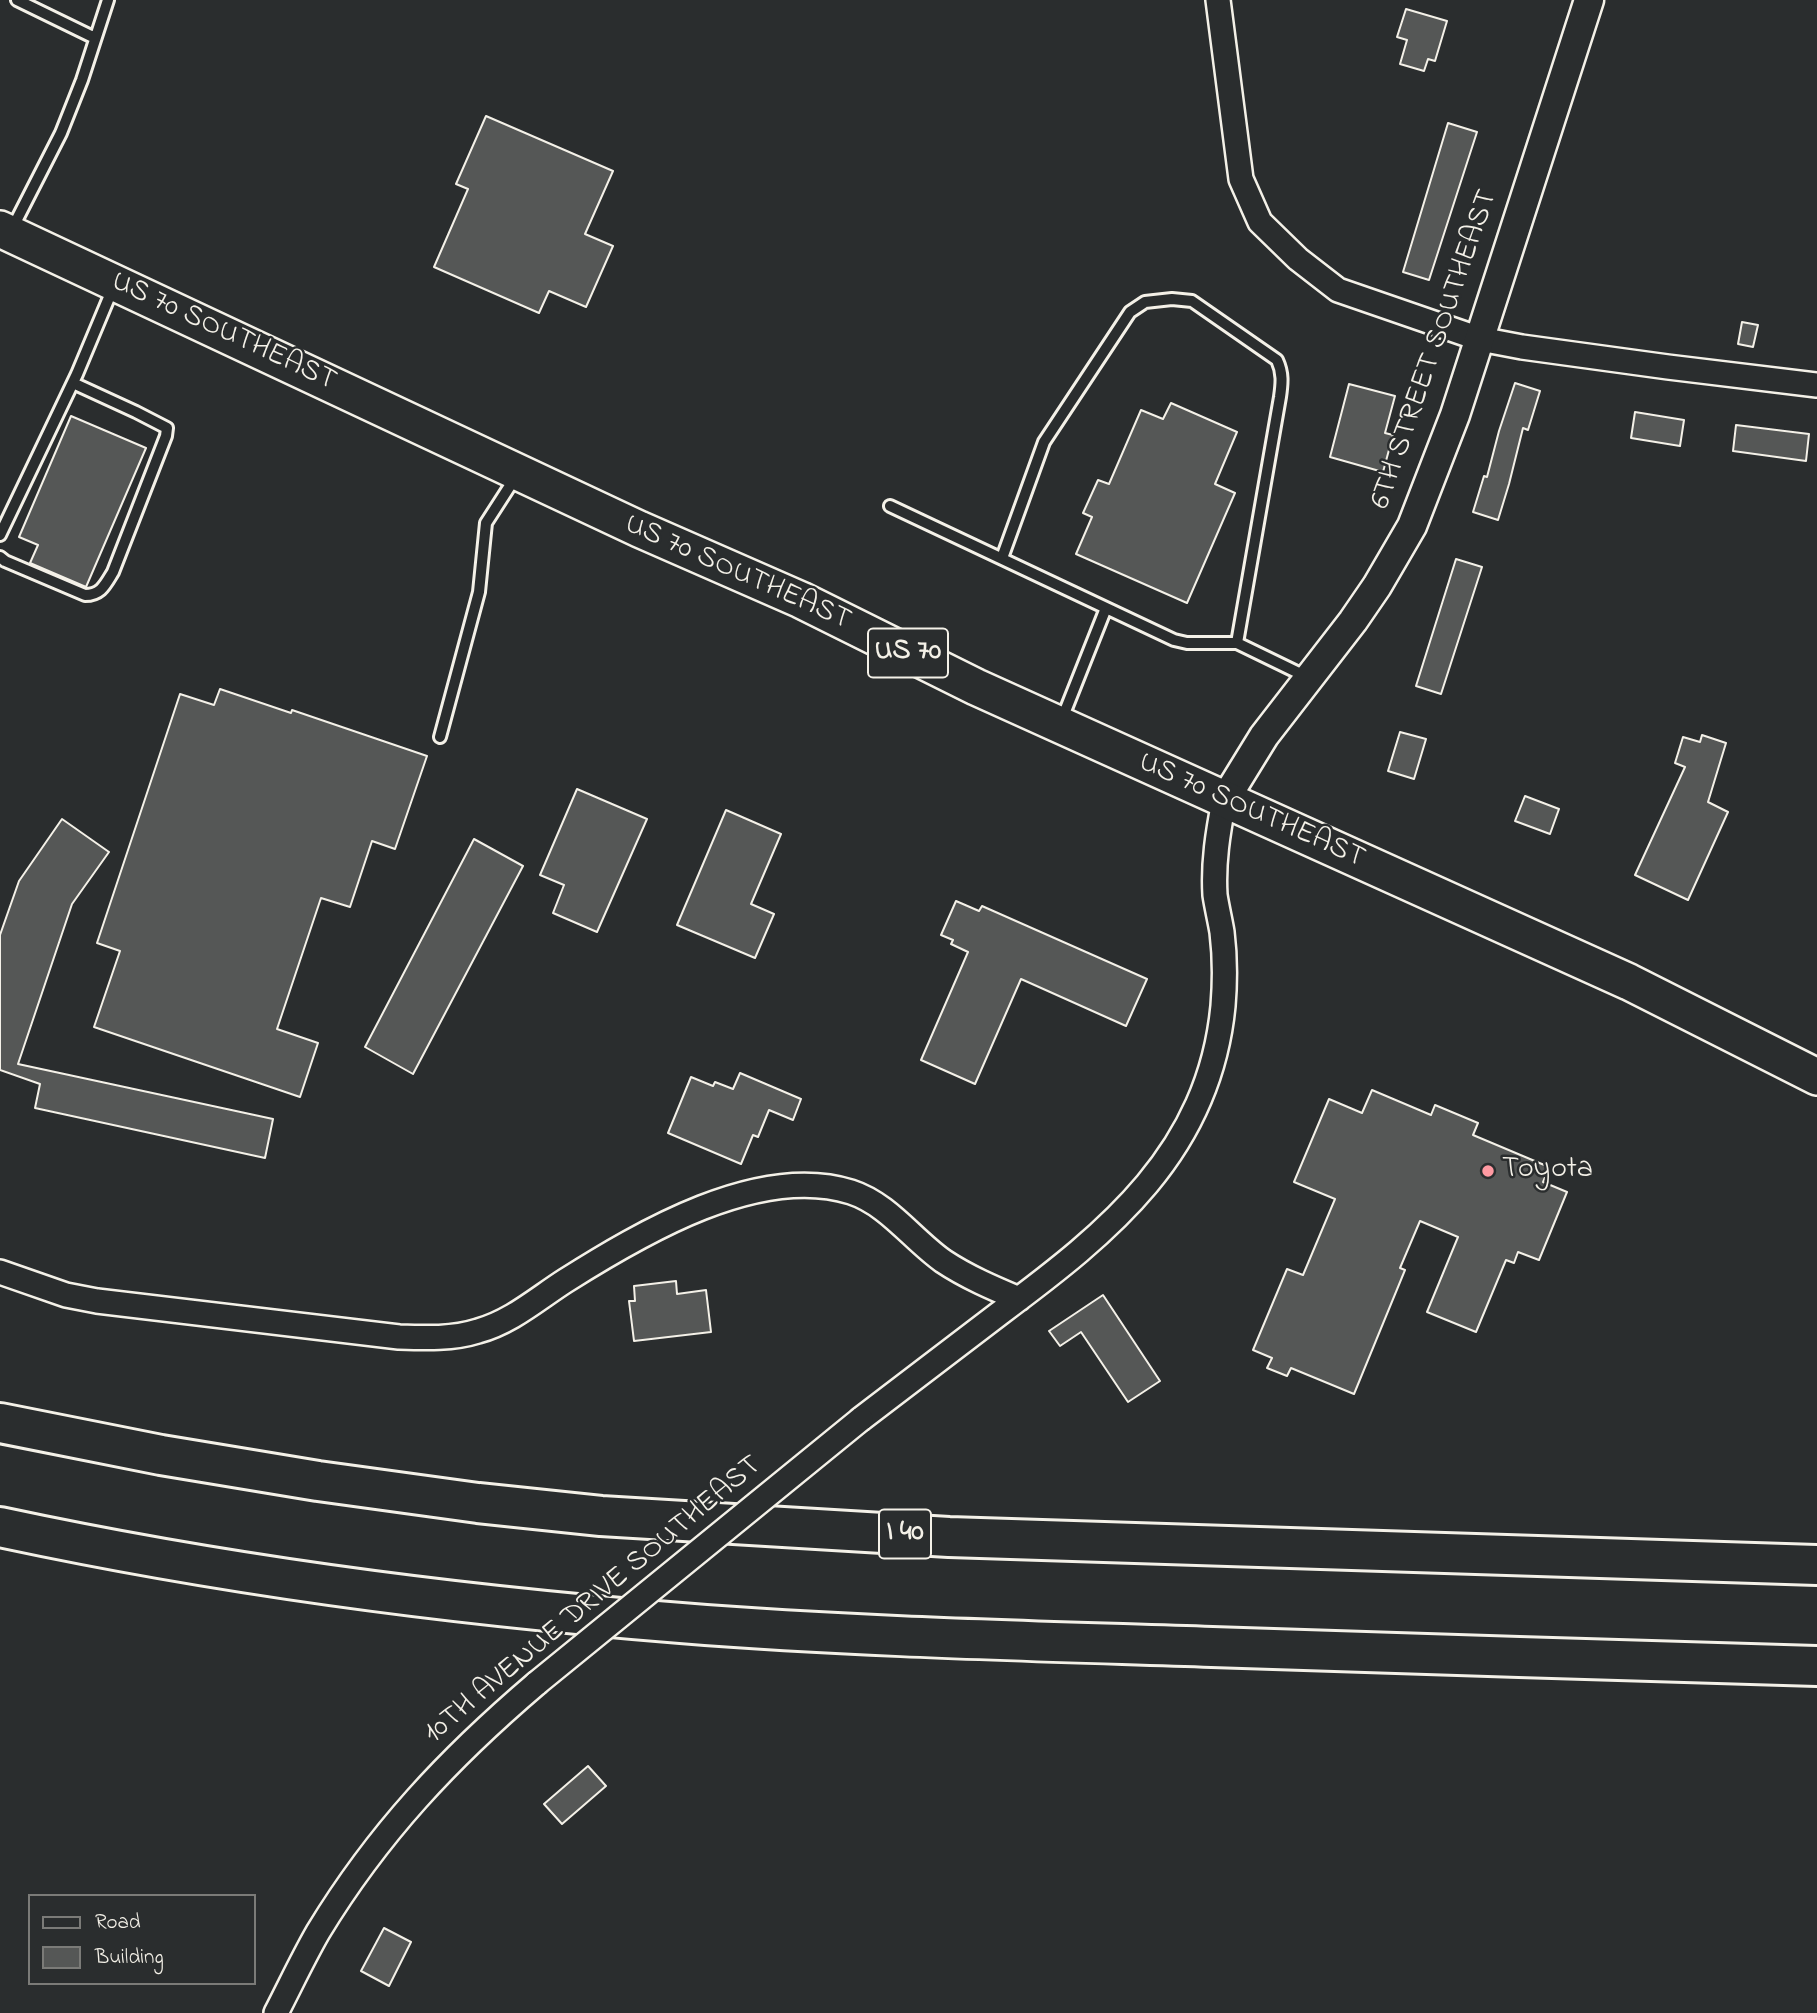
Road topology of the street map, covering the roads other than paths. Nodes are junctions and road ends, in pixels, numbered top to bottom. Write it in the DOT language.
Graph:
graph roads {
  1 [pos="17,0"];
  2 [pos="108,0"];
  3 [pos="1218,0"];
  4 [pos="1589,0"];
  5 [pos="96,38"];
  6 [pos="5,231"];
  7 [pos="115,282"];
  8 [pos="1480,340"];
  9 [pos="73,383"];
  10 [pos="1817,385"];
  11 [pos="519,472"];
  12 [pos="890,506"];
  13 [pos="0,535"];
  14 [pos="0,557"];
  15 [pos="1002,558"];
  16 [pos="1107,608"];
  17 [pos="1237,643"];
  18 [pos="1310,678"];
  19 [pos="1060,725"];
  20 [pos="440,737"];
  21 [pos="1224,801"];
  22 [pos="1817,1077"];
  23 [pos="0,1272"];
  24 [pos="1019,1299"];
  25 [pos="0,1423"];
  26 [pos="0,1527"];
  27 [pos="1817,1564"];
  28 [pos="1817,1667"];
  29 [pos="276,2013"];
  1 -- 5 [label="lane"];
  2 -- 5 [label="lane"];
  3 -- 8 [label="street"];
  4 -- 8 [label="street, 6TH STREET SOUTHEAST"];
  5 -- 6 [label="lane"];
  6 -- 7 [label="main road, US 70 SOUTHEAST / US 70"];
  7 -- 9 [label="lane"];
  7 -- 11 [label="main road, US 70 SOUTHEAST / US 70"];
  8 -- 10 [label="street"];
  8 -- 18 [label="street, 6TH STREET SOUTHEAST"];
  9 -- 13 [label="lane"];
  9 -- 14 [label="lane"];
  11 -- 19 [label="main road, US 70 SOUTHEAST / US 70"];
  11 -- 20 [label="lane"];
  12 -- 15 [label="lane"];
  15 -- 16 [label="lane"];
  15 -- 17 [label="lane"];
  16 -- 17 [label="lane"];
  16 -- 19 [label="lane"];
  17 -- 18 [label="lane"];
  18 -- 21 [label="street, 6TH STREET SOUTHEAST"];
  19 -- 21 [label="main road, US 70 SOUTHEAST / US 70"];
  21 -- 22 [label="main road, US 70 SOUTHEAST / US 70"];
  21 -- 24 [label="street, 10TH AVENUE DRIVE SOUTHEAST"];
  23 -- 24 [label="street"];
  24 -- 29 [label="street, 10TH AVENUE DRIVE SOUTHEAST, bridge"];
  25 -- 27 [label="highway, I 40"];
  26 -- 28 [label="highway"];
}
